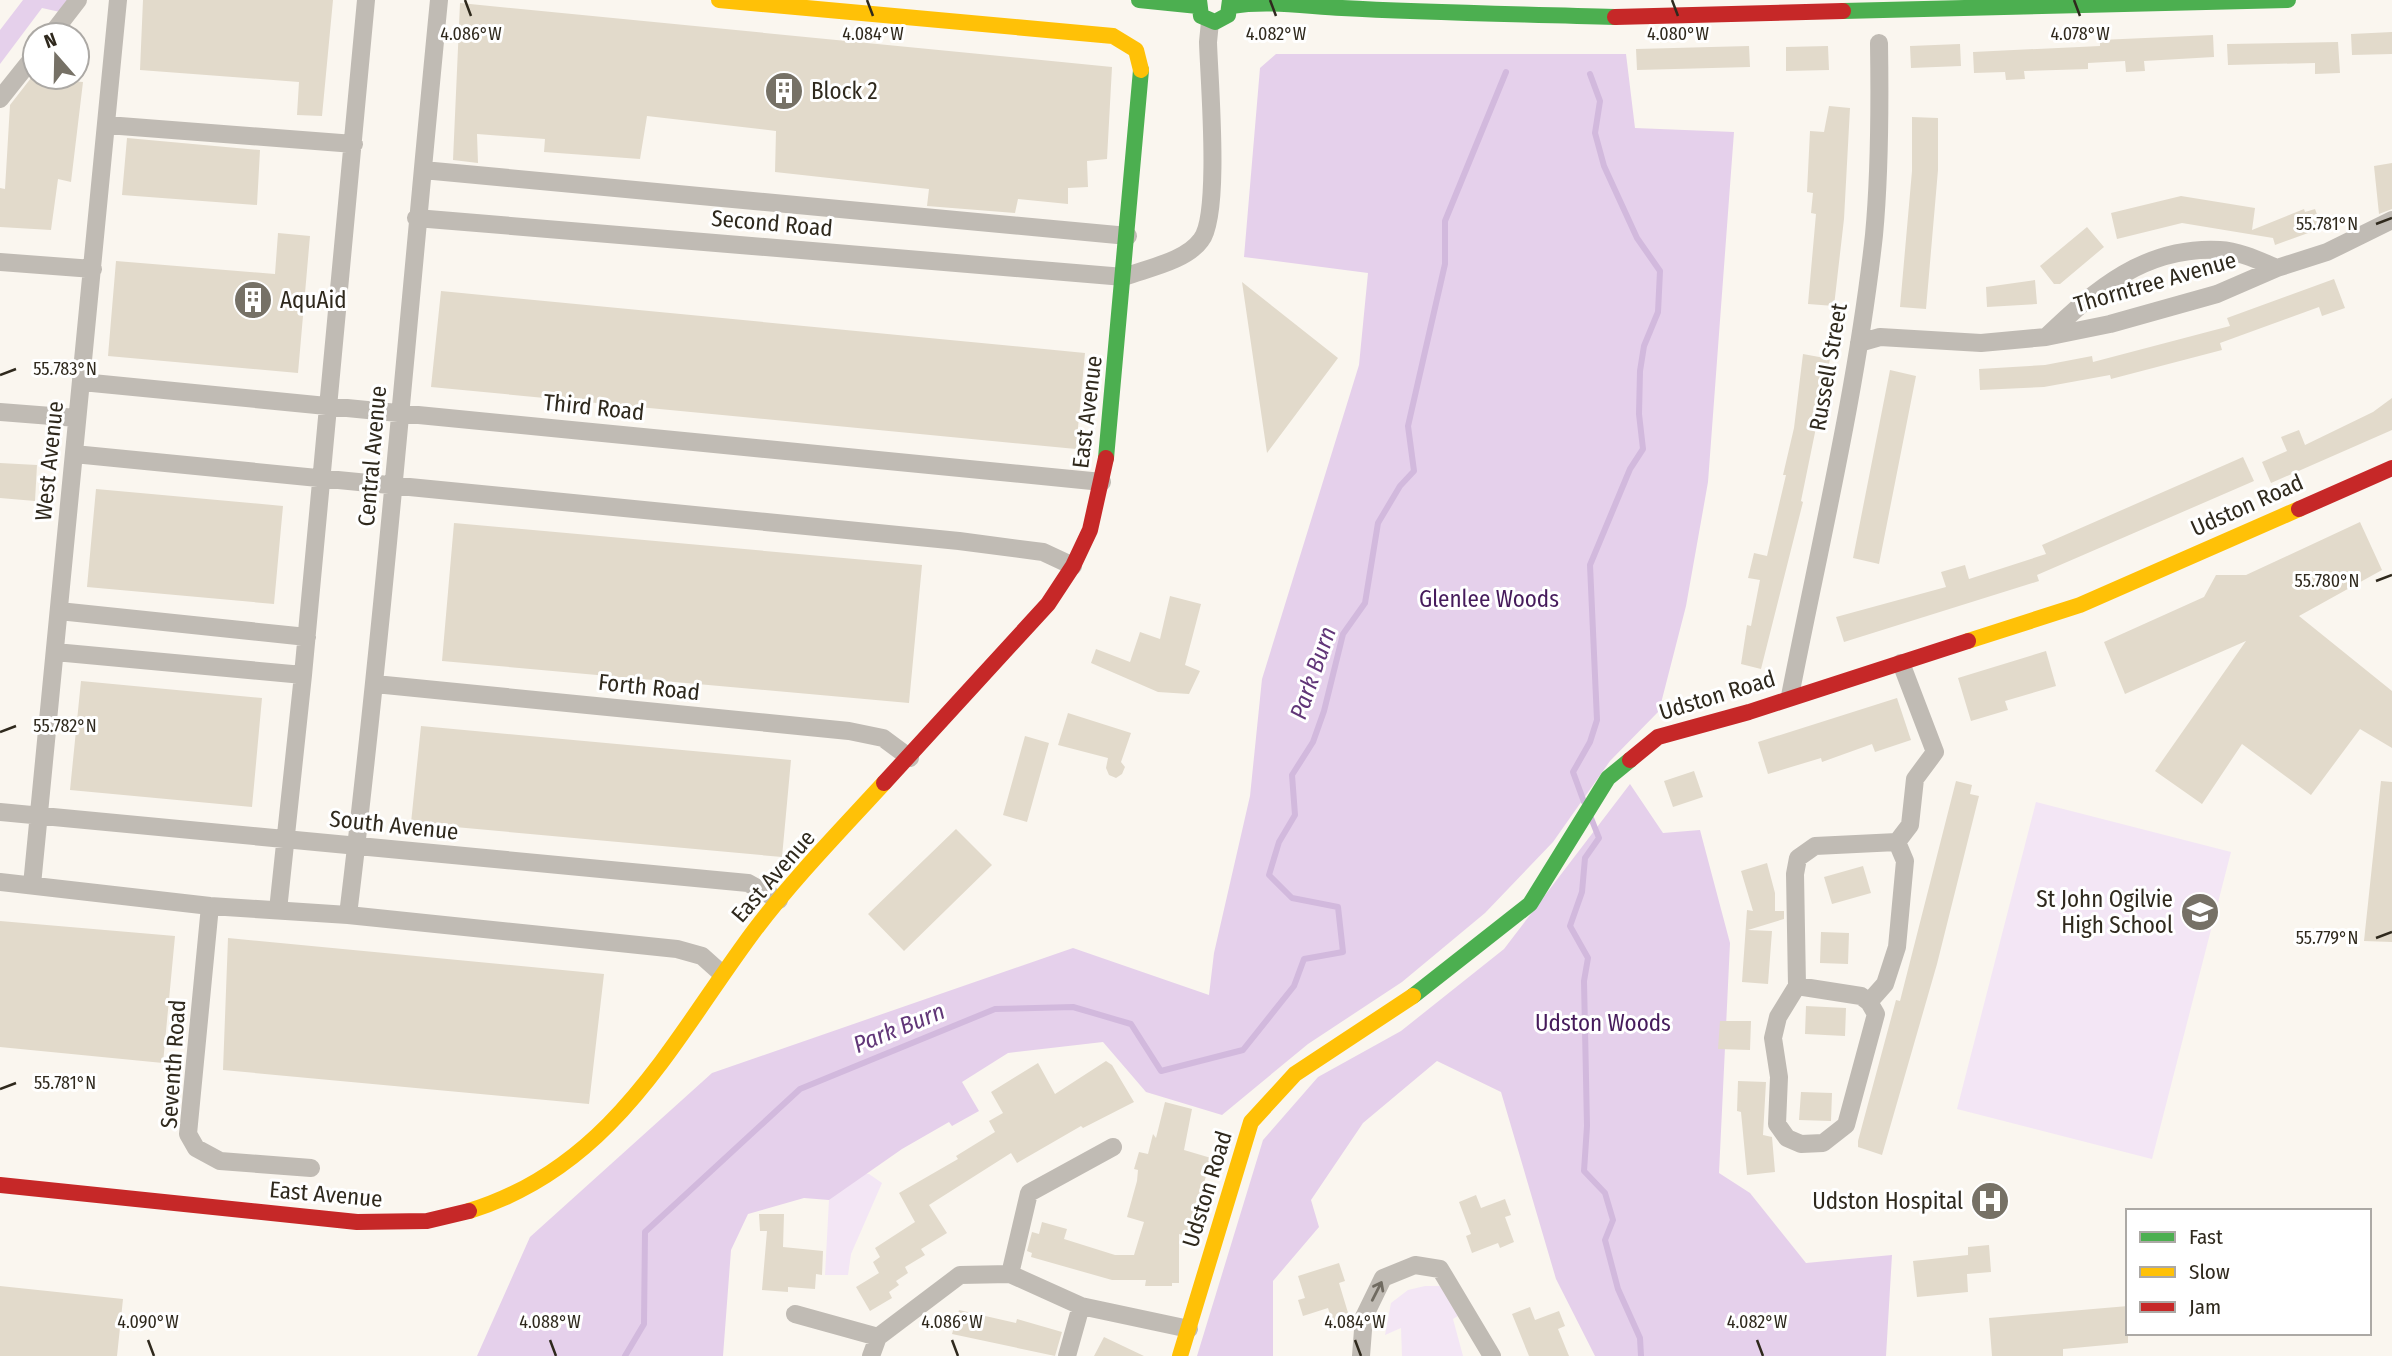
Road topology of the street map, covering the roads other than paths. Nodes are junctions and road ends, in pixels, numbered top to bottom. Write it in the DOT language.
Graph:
graph roads {
  1 [pos="78,0"];
  2 [pos="118,0"];
  3 [pos="366,0"];
  4 [pos="439,0"];
  5 [pos="719,0"];
  6 [pos="1139,0"];
  7 [pos="2288,0"];
  8 [pos="2260,1"];
  9 [pos="1198,3"];
  10 [pos="1230,3"];
  11 [pos="1451,6"];
  12 [pos="62,21"];
  13 [pos="1210,22"];
  14 [pos="1879,43"];
  15 [pos="21,73"];
  16 [pos="0,99"];
  17 [pos="107,125"];
  18 [pos="354,144"];
  19 [pos="422,170"];
  20 [pos="416,218"];
  21 [pos="2392,220"];
  22 [pos="1128,236"];
  23 [pos="0,262"];
  24 [pos="2277,268"];
  25 [pos="93,269"];
  26 [pos="1124,277"];
  27 [pos="2046,337"];
  28 [pos="1859,343"];
  29 [pos="82,382"];
  30 [pos="327,405"];
  31 [pos="0,412"];
  32 [pos="400,412"];
  33 [pos="77,418"];
  34 [pos="74,454"];
  35 [pos="2392,468"];
  36 [pos="320,479"];
  37 [pos="1102,482"];
  38 [pos="394,486"];
  39 [pos="1073,566"];
  40 [pos="59,611"];
  41 [pos="307,637"];
  42 [pos="55,652"];
  43 [pos="1901,663"];
  44 [pos="303,675"];
  45 [pos="375,684"];
  46 [pos="1790,696"];
  47 [pos="909,758"];
  48 [pos="0,812"];
  49 [pos="39,816"];
  50 [pos="284,838"];
  51 [pos="1897,842"];
  52 [pos="356,846"];
  53 [pos="0,882"];
  54 [pos="32,885"];
  55 [pos="779,900"];
  56 [pos="210,906"];
  57 [pos="278,910"];
  58 [pos="348,915"];
  59 [pos="722,973"];
  60 [pos="1797,986"];
  61 [pos="1870,1002"];
  62 [pos="1112,1147"];
  63 [pos="310,1168"];
  64 [pos="0,1185"];
  65 [pos="1010,1274"];
  66 [pos="1081,1306"];
  67 [pos="795,1314"];
  68 [pos="1189,1329"];
  69 [pos="878,1337"];
  70 [pos="871,1356"];
  71 [pos="1067,1356"];
  72 [pos="1180,1356"];
  73 [pos="1361,1356"];
  74 [pos="1492,1356"];
  1 -- 12 [label="street"];
  2 -- 17 [label="street, West Avenue"];
  3 -- 18 [label="street"];
  4 -- 19 [label="street, Central Avenue"];
  5 -- 22 [label="street, East Avenue"];
  6 -- 9 [label="street"];
  7 -- 8 [label="street"];
  8 -- 11 [label="street"];
  9 -- 13 [label="street"];
  10 -- 11 [label="street"];
  10 -- 13 [label="street"];
  13 -- 26 [label="street"];
  14 -- 28 [label="street, Russell Street"];
  15 -- 16 [label="street"];
  17 -- 18 [label="street"];
  17 -- 25 [label="street, West Avenue"];
  18 -- 30 [label="street"];
  19 -- 20 [label="street, Central Avenue"];
  19 -- 22 [label="street, Second Road"];
  20 -- 26 [label="street, Second Road"];
  20 -- 32 [label="street, Central Avenue"];
  21 -- 24 [label="street, Thorntree Avenue"];
  22 -- 26 [label="street, East Avenue"];
  23 -- 25 [label="street"];
  24 -- 27 [label="street, Thorntree Avenue"];
  24 -- 27 [label="street, Thorntree Avenue"];
  25 -- 29 [label="street, West Avenue"];
  26 -- 37 [label="street, East Avenue"];
  27 -- 28 [label="street, Thorntree Avenue"];
  28 -- 46 [label="street, Russell Street"];
  29 -- 30 [label="street, Third Road"];
  29 -- 33 [label="street, West Avenue"];
  30 -- 32 [label="street, Third Road"];
  30 -- 36 [label="street"];
  31 -- 33 [label="street"];
  32 -- 37 [label="street, Third Road"];
  32 -- 38 [label="street, Central Avenue"];
  33 -- 34 [label="street, West Avenue"];
  34 -- 36 [label="street"];
  34 -- 40 [label="street, West Avenue"];
  35 -- 43 [label="street, Udston Road"];
  36 -- 38 [label="street"];
  36 -- 41 [label="street"];
  37 -- 39 [label="street, East Avenue"];
  38 -- 39 [label="street"];
  38 -- 45 [label="street, Central Avenue"];
  39 -- 47 [label="street, East Avenue"];
  40 -- 41 [label="street"];
  40 -- 42 [label="street, West Avenue"];
  41 -- 44 [label="street"];
  42 -- 44 [label="street"];
  42 -- 49 [label="street, West Avenue"];
  43 -- 46 [label="street, Udston Road"];
  43 -- 51 [label="street"];
  44 -- 50 [label="street"];
  45 -- 47 [label="street, Forth Road"];
  45 -- 52 [label="street, Central Avenue"];
  46 -- 68 [label="street, Udston Road"];
  47 -- 55 [label="street, East Avenue"];
  48 -- 49 [label="street, South Avenue"];
  49 -- 50 [label="street, South Avenue"];
  49 -- 54 [label="street, West Avenue"];
  50 -- 52 [label="street, South Avenue"];
  50 -- 57 [label="street"];
  51 -- 60 [label="street"];
  51 -- 61 [label="street"];
  52 -- 55 [label="street, South Avenue"];
  52 -- 58 [label="street, Central Avenue"];
  53 -- 54 [label="street"];
  54 -- 56 [label="street"];
  55 -- 59 [label="street, East Avenue"];
  56 -- 57 [label="street"];
  56 -- 63 [label="street, Seventh Road"];
  57 -- 58 [label="street"];
  58 -- 59 [label="street"];
  59 -- 64 [label="street, East Avenue"];
  60 -- 61 [label="street"];
  60 -- 61 [label="street"];
  62 -- 65 [label="street"];
  65 -- 66 [label="street"];
  65 -- 69 [label="street"];
  66 -- 68 [label="street"];
  66 -- 71 [label="street"];
  67 -- 69 [label="street"];
  68 -- 72 [label="street, Udston Road"];
  69 -- 70 [label="street"];
  73 -- 74 [label="street, one-way"];
}
